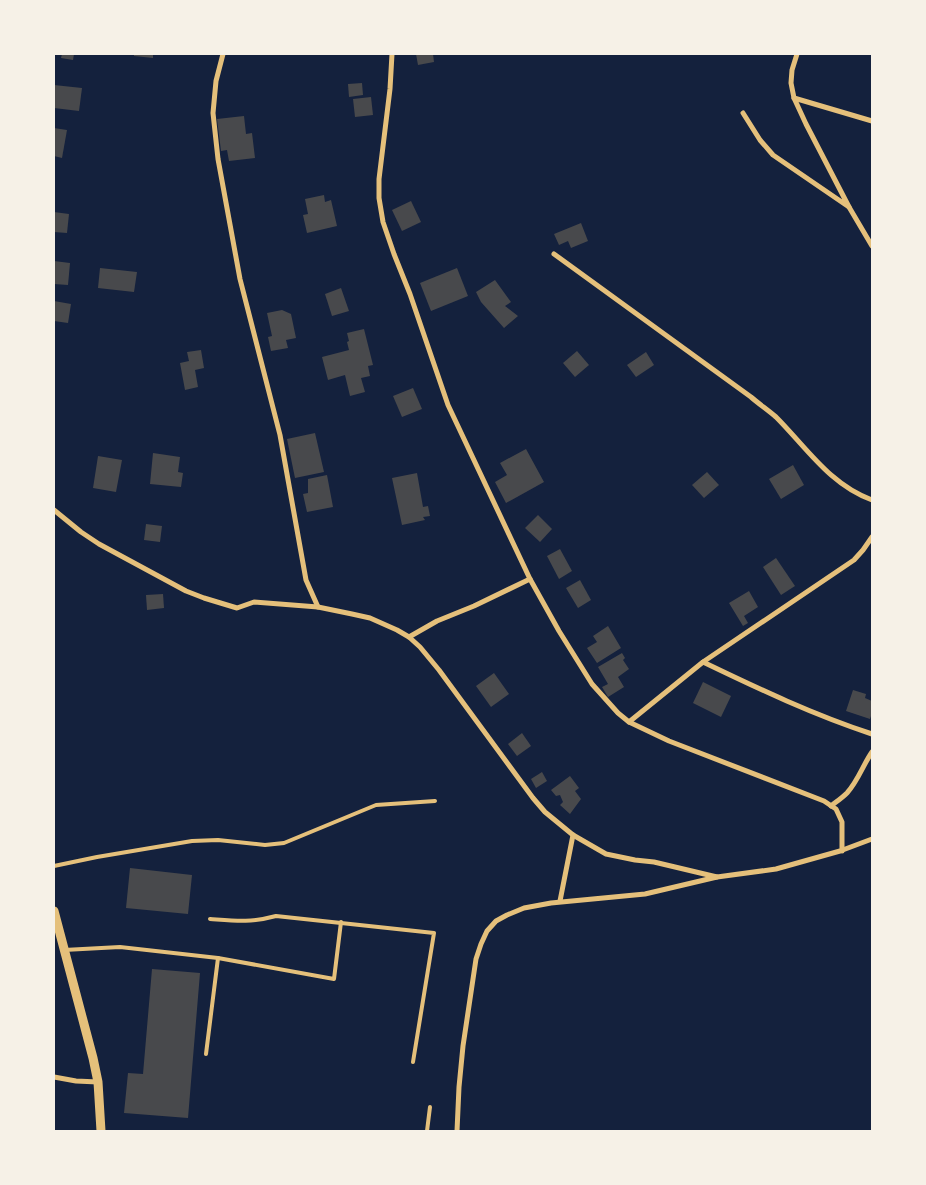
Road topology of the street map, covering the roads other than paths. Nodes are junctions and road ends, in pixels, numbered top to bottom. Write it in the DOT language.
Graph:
graph roads {
  1 [pos="223,54"];
  2 [pos="392,54"];
  3 [pos="797,54"];
  4 [pos="794,98"];
  5 [pos="743,113"];
  6 [pos="872,121"];
  7 [pos="849,207"];
  8 [pos="872,246"];
  9 [pos="554,254"];
  10 [pos="872,500"];
  11 [pos="54,510"];
  12 [pos="872,538"];
  13 [pos="530,579"];
  14 [pos="318,607"];
  15 [pos="409,637"];
  16 [pos="703,662"];
  17 [pos="630,722"];
  18 [pos="872,734"];
  19 [pos="872,752"];
  20 [pos="435,801"];
  21 [pos="831,806"];
  22 [pos="573,835"];
  23 [pos="872,839"];
  24 [pos="842,851"];
  25 [pos="54,866"];
  26 [pos="717,877"];
  27 [pos="560,902"];
  28 [pos="54,911"];
  29 [pos="210,919"];
  30 [pos="341,922"];
  31 [pos="64,950"];
  32 [pos="218,958"];
  33 [pos="206,1054"];
  34 [pos="413,1062"];
  35 [pos="54,1076"];
  36 [pos="98,1082"];
  37 [pos="430,1106"];
  38 [pos="102,1131"];
  39 [pos="427,1131"];
  40 [pos="457,1131"];
  1 -- 14 [label="street"];
  2 -- 13 [label="street"];
  3 -- 4 [label="street"];
  4 -- 6 [label="street"];
  4 -- 7 [label="street"];
  5 -- 7 [label="street"];
  7 -- 8 [label="street"];
  9 -- 10 [label="street"];
  11 -- 14 [label="street"];
  12 -- 16 [label="street"];
  13 -- 15 [label="street"];
  13 -- 17 [label="street"];
  14 -- 15 [label="street"];
  15 -- 22 [label="street"];
  16 -- 17 [label="street"];
  16 -- 18 [label="street"];
  17 -- 21 [label="street"];
  19 -- 21 [label="street"];
  20 -- 25 [label="lane"];
  21 -- 24 [label="street"];
  22 -- 26 [label="street"];
  22 -- 27 [label="street"];
  23 -- 24 [label="street"];
  24 -- 26 [label="street"];
  26 -- 27 [label="street"];
  27 -- 40 [label="street"];
  28 -- 31 [label="street"];
  29 -- 30 [label="lane"];
  30 -- 32 [label="lane"];
  30 -- 34 [label="lane"];
  31 -- 32 [label="lane"];
  31 -- 36 [label="street"];
  32 -- 33 [label="lane"];
  35 -- 36 [label="street"];
  36 -- 38 [label="street"];
  37 -- 39 [label="lane"];
}
